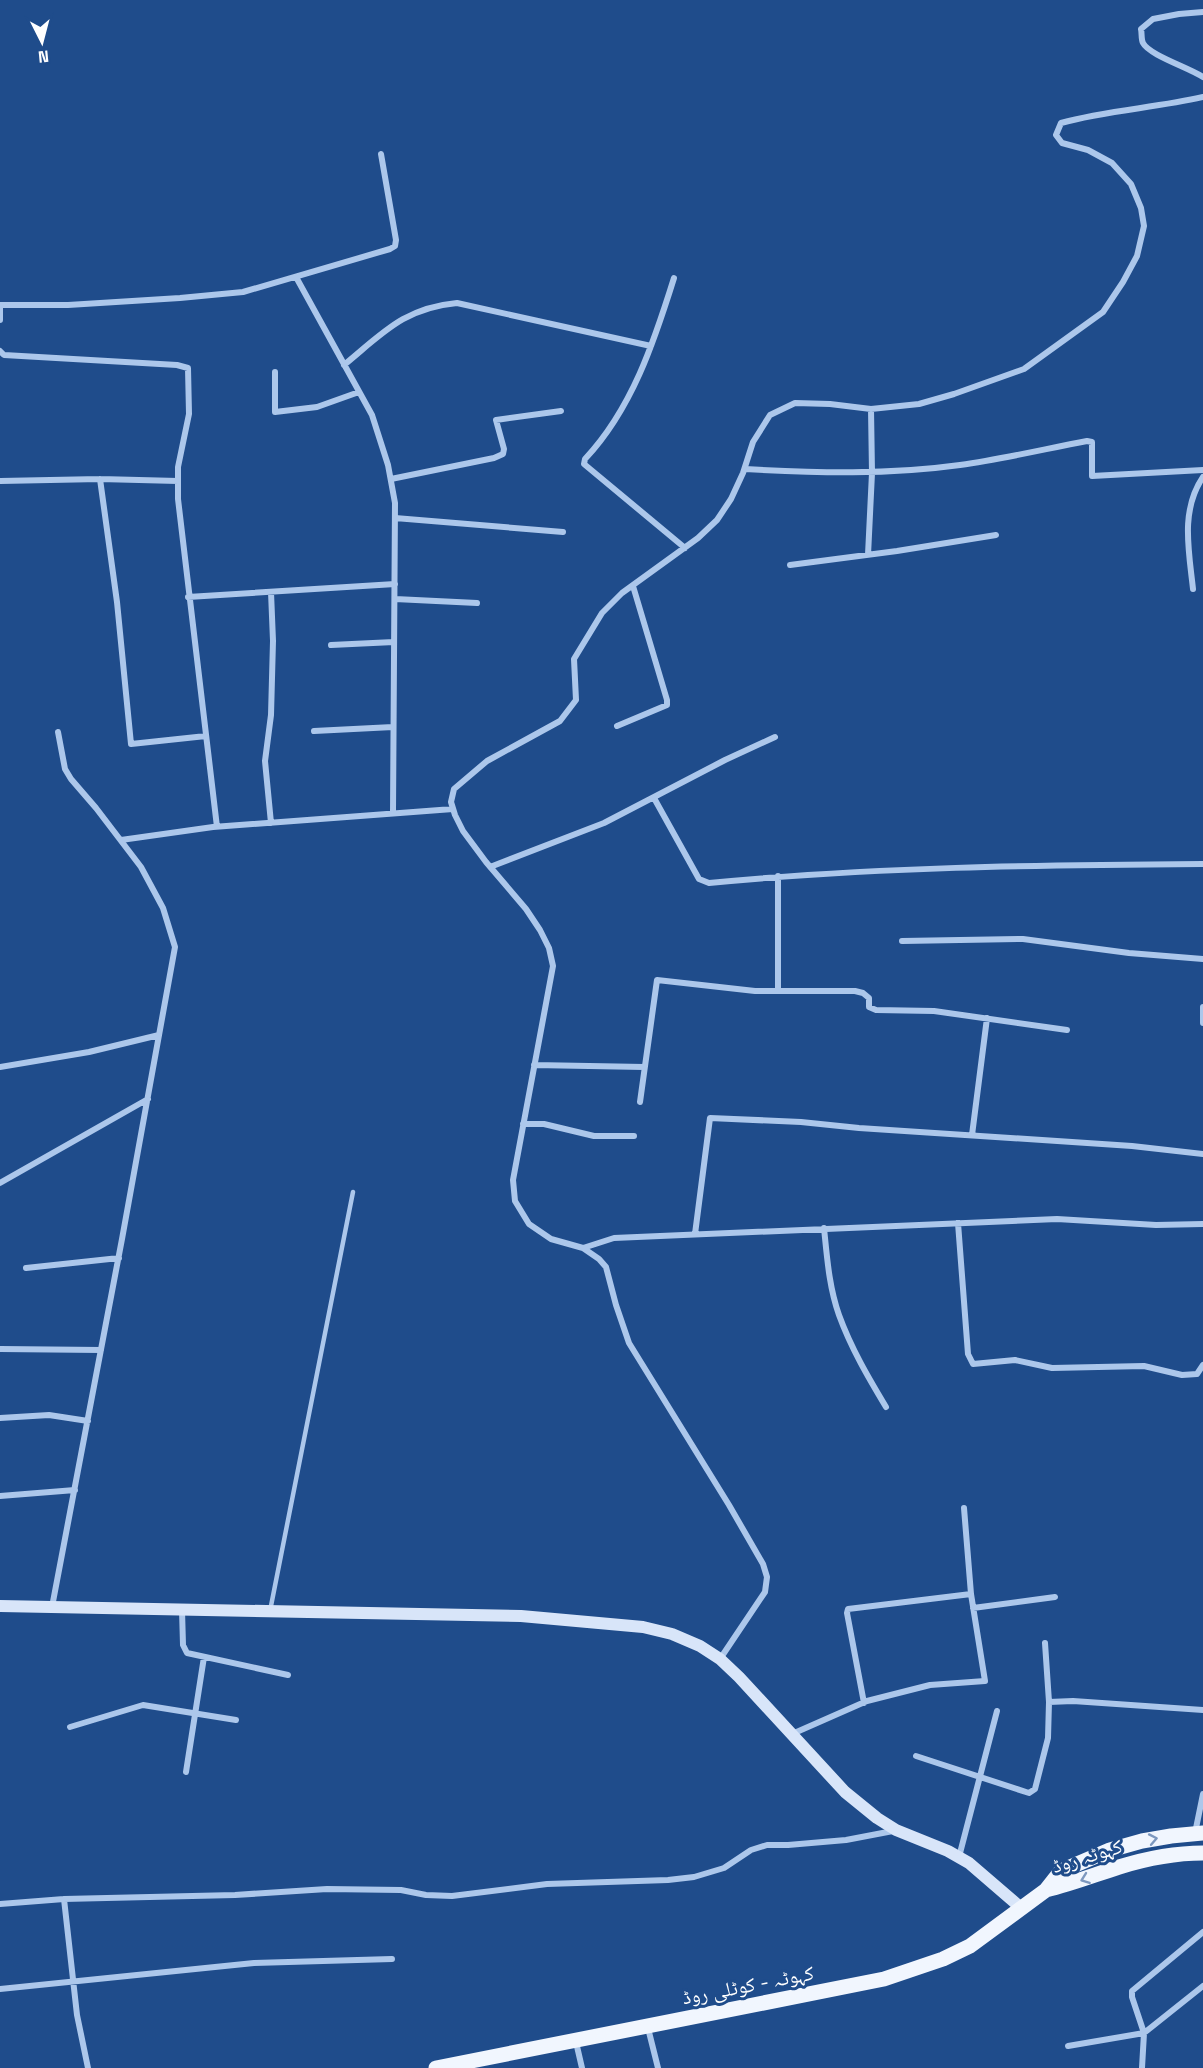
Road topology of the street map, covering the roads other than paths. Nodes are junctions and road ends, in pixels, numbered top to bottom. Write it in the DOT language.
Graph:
graph roads {
  1 [pos="1203,12"];
  2 [pos="1203,77"];
  3 [pos="1203,97"];
  4 [pos="381,154"];
  5 [pos="296,277"];
  6 [pos="674,278"];
  7 [pos="0,305"];
  8 [pos="0,320"];
  9 [pos="651,346"];
  10 [pos="0,351"];
  11 [pos="344,365"];
  12 [pos="275,372"];
  13 [pos="359,392"];
  14 [pos="871,409"];
  15 [pos="561,411"];
  16 [pos="745,469"];
  17 [pos="1203,470"];
  18 [pos="872,473"];
  19 [pos="1203,477"];
  20 [pos="100,479"];
  21 [pos="391,479"];
  22 [pos="0,481"];
  23 [pos="178,481"];
  24 [pos="395,518"];
  25 [pos="563,532"];
  26 [pos="996,535"];
  27 [pos="685,548"];
  28 [pos="868,555"];
  29 [pos="790,565"];
  30 [pos="395,584"];
  31 [pos="633,586"];
  32 [pos="1193,589"];
  33 [pos="271,592"];
  34 [pos="188,597"];
  35 [pos="394,598"];
  36 [pos="477,603"];
  37 [pos="394,642"];
  38 [pos="331,645"];
  39 [pos="617,726"];
  40 [pos="393,728"];
  41 [pos="314,731"];
  42 [pos="58,732"];
  43 [pos="206,736"];
  44 [pos="775,737"];
  45 [pos="654,798"];
  46 [pos="453,808"];
  47 [pos="393,813"];
  48 [pos="271,823"];
  49 [pos="217,827"];
  50 [pos="121,840"];
  51 [pos="1203,864"];
  52 [pos="490,867"];
  53 [pos="778,876"];
  54 [pos="902,941"];
  55 [pos="1203,959"];
  56 [pos="778,990"];
  57 [pos="1203,1006"];
  58 [pos="987,1017"];
  59 [pos="1203,1023"];
  60 [pos="1067,1030"];
  61 [pos="159,1035"];
  62 [pos="534,1065"];
  63 [pos="0,1067"];
  64 [pos="644,1067"];
  65 [pos="148,1099"];
  66 [pos="640,1102"];
  67 [pos="523,1124"];
  68 [pos="972,1135"];
  69 [pos="634,1136"];
  70 [pos="1203,1154"];
  71 [pos="0,1183"];
  72 [pos="353,1192"];
  73 [pos="957,1223"];
  74 [pos="1203,1224"];
  75 [pos="824,1228"];
  76 [pos="695,1234"];
  77 [pos="583,1248"];
  78 [pos="119,1258"];
  79 [pos="26,1268"];
  80 [pos="0,1349"];
  81 [pos="101,1350"];
  82 [pos="1203,1365"];
  83 [pos="886,1407"];
  84 [pos="0,1418"];
  85 [pos="88,1421"];
  86 [pos="75,1490"];
  87 [pos="0,1496"];
  88 [pos="964,1508"];
  89 [pos="971,1594"];
  90 [pos="1055,1597"];
  91 [pos="0,1606"];
  92 [pos="52,1607"];
  93 [pos="973,1608"];
  94 [pos="182,1609"];
  95 [pos="270,1611"];
  96 [pos="1045,1643"];
  97 [pos="204,1657"];
  98 [pos="720,1659"];
  99 [pos="288,1675"];
  100 [pos="1049,1702"];
  101 [pos="864,1703"];
  102 [pos="1203,1710"];
  103 [pos="997,1711"];
  104 [pos="195,1712"];
  105 [pos="236,1719"];
  106 [pos="70,1727"];
  107 [pos="792,1734"];
  108 [pos="916,1756"];
  109 [pos="186,1772"];
  110 [pos="980,1777"];
  111 [pos="1203,1794"];
  112 [pos="896,1830"];
  113 [pos="1199,1833"];
  114 [pos="1203,1853"];
  115 [pos="959,1857"];
  116 [pos="1046,1890"];
  117 [pos="64,1899"];
  118 [pos="0,1904"];
  119 [pos="1020,1907"];
  120 [pos="1203,1932"];
  121 [pos="392,1959"];
  122 [pos="73,1981"];
  123 [pos="1203,1986"];
  124 [pos="0,1989"];
  125 [pos="647,2026"];
  126 [pos="1144,2033"];
  127 [pos="576,2041"];
  128 [pos="1068,2046"];
  129 [pos="88,2068"];
  130 [pos="436,2068"];
  131 [pos="582,2068"];
  132 [pos="658,2068"];
  133 [pos="1142,2068"];
  1 -- 2 [label="street"];
  3 -- 14 [label="street"];
  4 -- 5 [label="street"];
  5 -- 7 [label="street"];
  5 -- 11 [label="street"];
  6 -- 9 [label="street"];
  7 -- 8 [label="street"];
  9 -- 11 [label="street"];
  9 -- 27 [label="street"];
  10 -- 23 [label="street"];
  11 -- 13 [label="street"];
  12 -- 13 [label="street"];
  13 -- 21 [label="street"];
  14 -- 16 [label="street"];
  14 -- 18 [label="street"];
  15 -- 21 [label="street"];
  16 -- 18 [label="street"];
  16 -- 27 [label="street"];
  17 -- 18 [label="street"];
  18 -- 28 [label="street"];
  19 -- 32 [label="street"];
  20 -- 22 [label="street"];
  20 -- 23 [label="street"];
  20 -- 43 [label="street"];
  21 -- 24 [label="street"];
  23 -- 34 [label="street"];
  24 -- 25 [label="street"];
  24 -- 30 [label="street"];
  26 -- 28 [label="street"];
  27 -- 31 [label="street"];
  28 -- 29 [label="street"];
  30 -- 33 [label="street"];
  30 -- 35 [label="street"];
  31 -- 39 [label="street"];
  31 -- 46 [label="street"];
  33 -- 34 [label="street"];
  33 -- 48 [label="street"];
  34 -- 43 [label="street"];
  35 -- 36 [label="street"];
  35 -- 37 [label="street"];
  37 -- 38 [label="street"];
  37 -- 40 [label="street"];
  40 -- 41 [label="street"];
  40 -- 47 [label="street"];
  42 -- 50 [label="street"];
  43 -- 49 [label="street"];
  44 -- 45 [label="street"];
  45 -- 52 [label="street"];
  45 -- 53 [label="street"];
  46 -- 47 [label="street"];
  46 -- 52 [label="street"];
  47 -- 48 [label="street"];
  48 -- 49 [label="street"];
  49 -- 50 [label="street"];
  50 -- 61 [label="street"];
  51 -- 53 [label="street"];
  52 -- 62 [label="street"];
  53 -- 56 [label="street"];
  54 -- 55 [label="street"];
  56 -- 58 [label="street"];
  56 -- 64 [label="street"];
  57 -- 59 [label="street"];
  58 -- 60 [label="street"];
  58 -- 68 [label="street"];
  61 -- 63 [label="street"];
  61 -- 65 [label="street"];
  62 -- 64 [label="street"];
  62 -- 67 [label="street"];
  64 -- 66 [label="street"];
  65 -- 71 [label="street"];
  65 -- 78 [label="street"];
  67 -- 69 [label="street"];
  67 -- 77 [label="street"];
  68 -- 70 [label="street"];
  68 -- 76 [label="street"];
  72 -- 95 [label="lane"];
  73 -- 74 [label="street"];
  73 -- 75 [label="street"];
  73 -- 82 [label="street"];
  75 -- 76 [label="street"];
  75 -- 83 [label="street"];
  76 -- 77 [label="street"];
  77 -- 98 [label="street"];
  78 -- 79 [label="street"];
  78 -- 81 [label="street"];
  80 -- 81 [label="street"];
  81 -- 85 [label="street"];
  84 -- 85 [label="street"];
  85 -- 86 [label="street"];
  86 -- 87 [label="street"];
  86 -- 92 [label="street"];
  88 -- 89 [label="street"];
  89 -- 93 [label="street"];
  89 -- 101 [label="street"];
  90 -- 93 [label="street"];
  91 -- 92 [label="main road"];
  92 -- 94 [label="main road"];
  93 -- 101 [label="street"];
  94 -- 95 [label="main road"];
  94 -- 97 [label="street"];
  95 -- 98 [label="main road"];
  96 -- 100 [label="street"];
  97 -- 99 [label="street"];
  97 -- 104 [label="street"];
  98 -- 107 [label="main road"];
  100 -- 102 [label="street"];
  100 -- 110 [label="street"];
  101 -- 107 [label="street"];
  103 -- 110 [label="street"];
  104 -- 105 [label="street"];
  104 -- 106 [label="street"];
  104 -- 109 [label="street"];
  107 -- 112 [label="main road"];
  108 -- 110 [label="street"];
  110 -- 115 [label="street"];
  111 -- 113 [label="street"];
  112 -- 115 [label="main road"];
  112 -- 117 [label="street"];
  116 -- 113 [label="main road, کہوٹہ روڈ, one-way"];
  114 -- 116 [label="main road, کہوٹہ روڈ, one-way"];
  115 -- 119 [label="main road"];
  116 -- 119 [label="main road, کہوٹہ - کوٹلی روڈ"];
  117 -- 118 [label="street"];
  117 -- 122 [label="street"];
  119 -- 125 [label="main road, کہوٹہ - کوٹلی روڈ"];
  120 -- 126 [label="street"];
  121 -- 122 [label="street"];
  122 -- 124 [label="street"];
  122 -- 129 [label="street"];
  123 -- 126 [label="street"];
  125 -- 127 [label="main road, کہوٹہ - کوٹلی روڈ"];
  125 -- 132 [label="street"];
  126 -- 128 [label="street"];
  126 -- 133 [label="street"];
  127 -- 130 [label="main road, کہوٹہ - کوٹلی روڈ"];
  127 -- 131 [label="street"];
}
